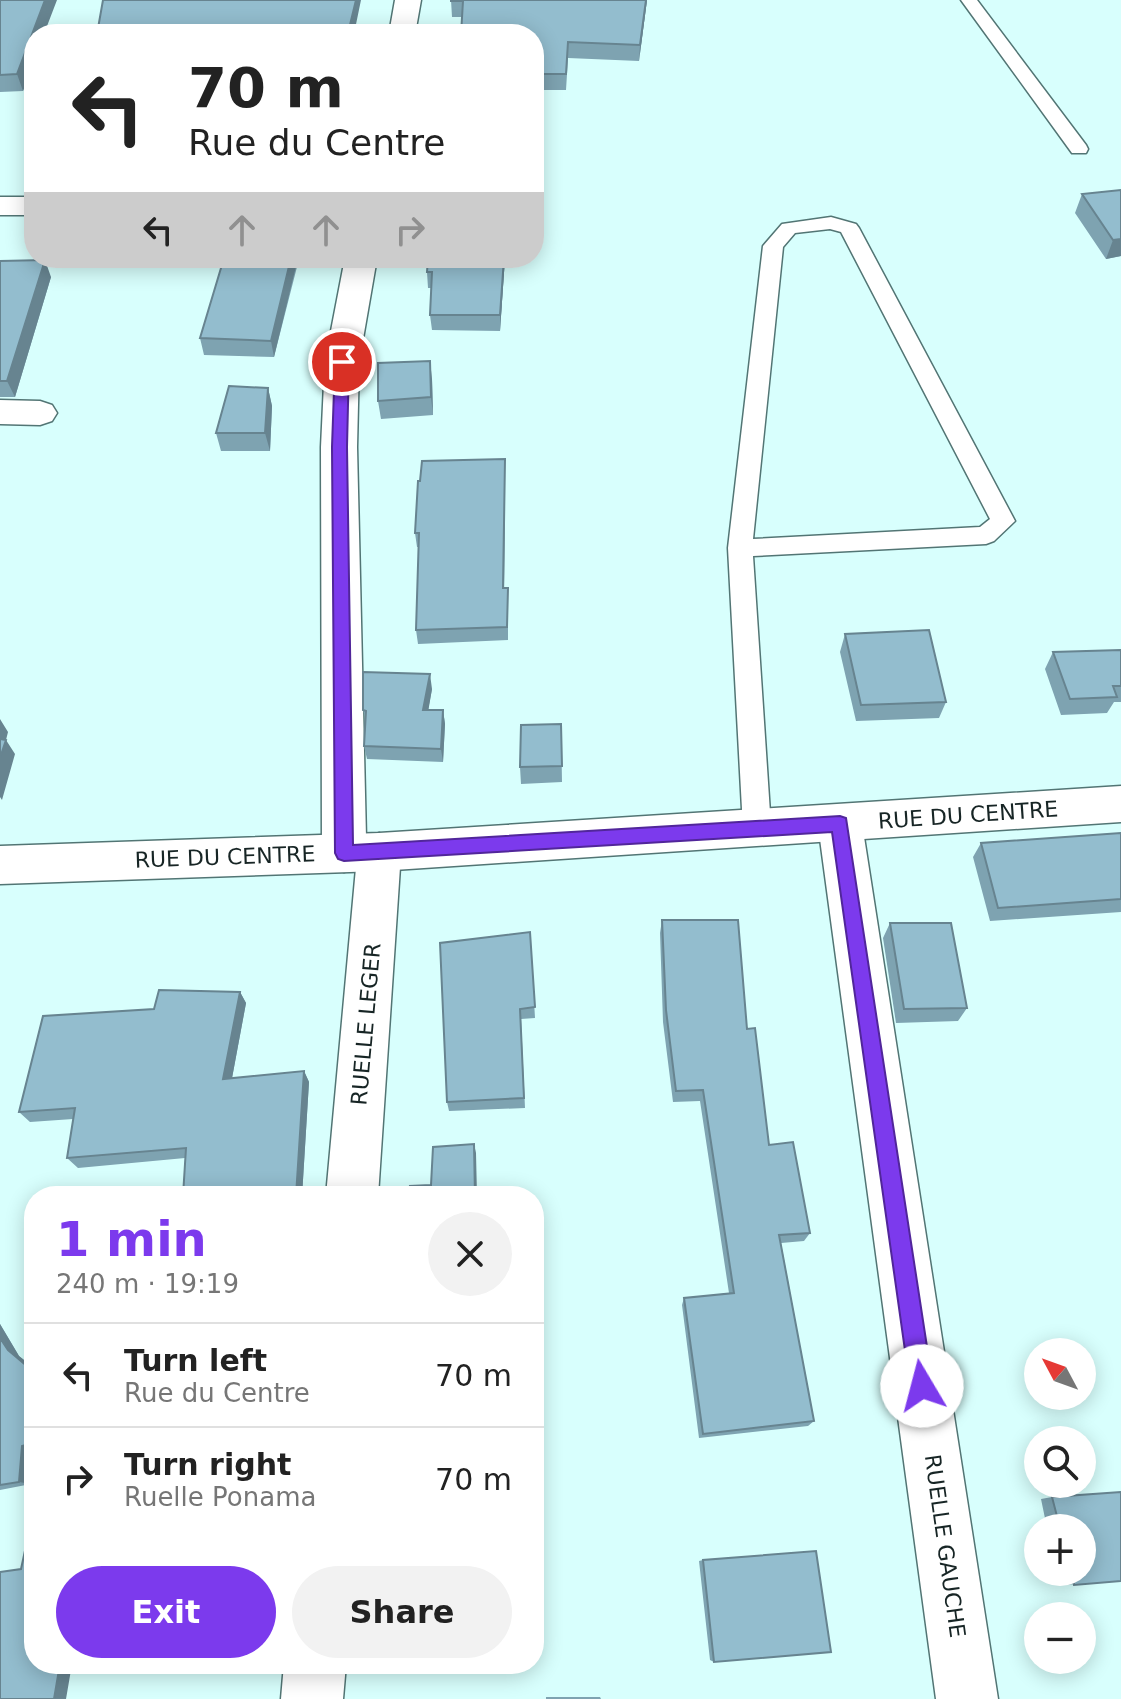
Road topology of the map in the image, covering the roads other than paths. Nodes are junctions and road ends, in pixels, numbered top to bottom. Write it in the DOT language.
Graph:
graph roads {
  1 [pos="408,0"];
  2 [pos="969,0"];
  3 [pos="404,24"];
  4 [pos="1079,149"];
  5 [pos="0,206"];
  6 [pos="24,206"];
  7 [pos="359,268"];
  8 [pos="0,412"];
  9 [pos="40,413"];
  10 [pos="740,548"];
  11 [pos="1121,804"];
  12 [pos="840,824"];
  13 [pos="757,828"];
  14 [pos="362,853"];
  15 [pos="0,865"];
  16 [pos="352,1186"];
  17 [pos="314,1674"];
  18 [pos="312,1699"];
  19 [pos="967,1699"];
  1 -- 3 [label="street"];
  2 -- 4 [label="lane"];
  5 -- 6 [label="street"];
  7 -- 14 [label="street, RUELLE LEGER"];
  8 -- 9 [label="street"];
  10 -- 10 [label="lane"];
  10 -- 13 [label="lane"];
  11 -- 12 [label="street, RUE DU CENTRE"];
  12 -- 13 [label="street, RUE DU CENTRE"];
  12 -- 19 [label="street, RUELLE GAUCHE"];
  13 -- 14 [label="street, RUE DU CENTRE"];
  14 -- 15 [label="street, RUE DU CENTRE"];
  14 -- 16 [label="street, RUELLE LEGER"];
  17 -- 18 [label="street"];
}
